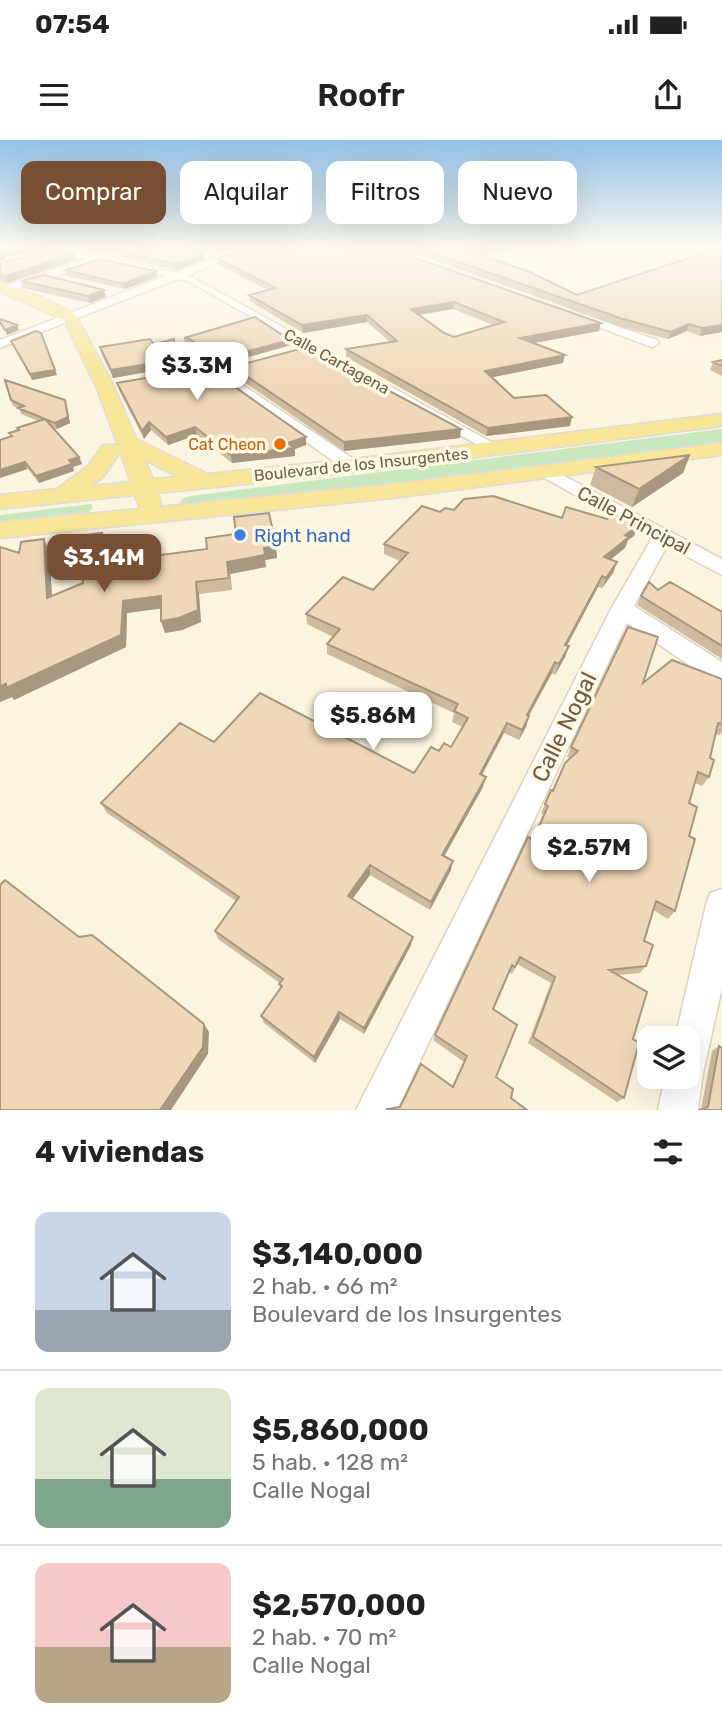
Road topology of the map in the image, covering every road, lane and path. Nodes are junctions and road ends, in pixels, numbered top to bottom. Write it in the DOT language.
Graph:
graph roads {
  1 [pos="7,292"];
  2 [pos="112,292"];
  3 [pos="132,292"];
  4 [pos="215,292"];
  5 [pos="124,295"];
  6 [pos="564,310"];
  7 [pos="62,320"];
  8 [pos="653,343"];
  9 [pos="0,344"];
  10 [pos="312,346"];
  11 [pos="183,349"];
  12 [pos="285,353"];
  13 [pos="220,368"];
  14 [pos="195,369"];
  15 [pos="77,371"];
  16 [pos="98,419"];
  17 [pos="722,420"];
  18 [pos="120,447"];
  19 [pos="496,449"];
  20 [pos="722,449"];
  21 [pos="352,466"];
  22 [pos="547,472"];
  23 [pos="204,481"];
  24 [pos="145,487"];
  25 [pos="121,489"];
  26 [pos="62,496"];
  27 [pos="0,502"];
  28 [pos="151,516"];
  29 [pos="124,519"];
  30 [pos="0,530"];
  31 [pos="663,536"];
  32 [pos="722,568"];
  33 [pos="622,609"];
  34 [pos="722,674"];
  35 [pos="722,905"];
  36 [pos="696,1026"];
  37 [pos="682,1089"];
  38 [pos="376,1110"];
  39 [pos="678,1110"];
  1 -- 7 [label="main road"];
  2 -- 5 [label="street"];
  3 -- 5 [label="street"];
  4 -- 10 [label="street, Calle Cartagena"];
  5 -- 7 [label="street"];
  6 -- 8 [label="street"];
  7 -- 9 [label="street"];
  7 -- 15 [label="main road"];
  7 -- 18 [label="main road"];
  10 -- 12 [label="street"];
  10 -- 19 [label="street, Calle Cartagena"];
  11 -- 13 [label="street"];
  13 -- 14 [label="street"];
  13 -- 21 [label="street"];
  16 -- 18 [label="main road"];
  17 -- 19 [label="main road, Boulevard de los Insurgentes"];
  18 -- 23 [label="main road"];
  18 -- 24 [label="main road"];
  18 -- 25 [label="main road"];
  18 -- 26 [label="main road"];
  19 -- 21 [label="main road, Boulevard de los Insurgentes"];
  20 -- 22 [label="main road, Boulevard de los Insurgentes"];
  21 -- 23 [label="main road, Boulevard de los Insurgentes"];
  22 -- 28 [label="main road, Boulevard de los Insurgentes"];
  22 -- 31 [label="street, Calle Principal"];
  23 -- 24 [label="main road, Boulevard de los Insurgentes"];
  24 -- 25 [label="main road, Boulevard de los Insurgentes"];
  24 -- 28 [label="main road"];
  25 -- 26 [label="main road, Boulevard de los Insurgentes"];
  25 -- 29 [label="main road"];
  26 -- 27 [label="main road, Boulevard de los Insurgentes"];
  28 -- 29 [label="main road, Boulevard de los Insurgentes"];
  29 -- 30 [label="main road, Boulevard de los Insurgentes"];
  31 -- 32 [label="street, Calle Principal"];
  31 -- 33 [label="street, Calle Nogal"];
  33 -- 34 [label="street"];
  33 -- 38 [label="street, Calle Nogal"];
  35 -- 36 [label="street"];
  37 -- 39 [label="street"];
}
